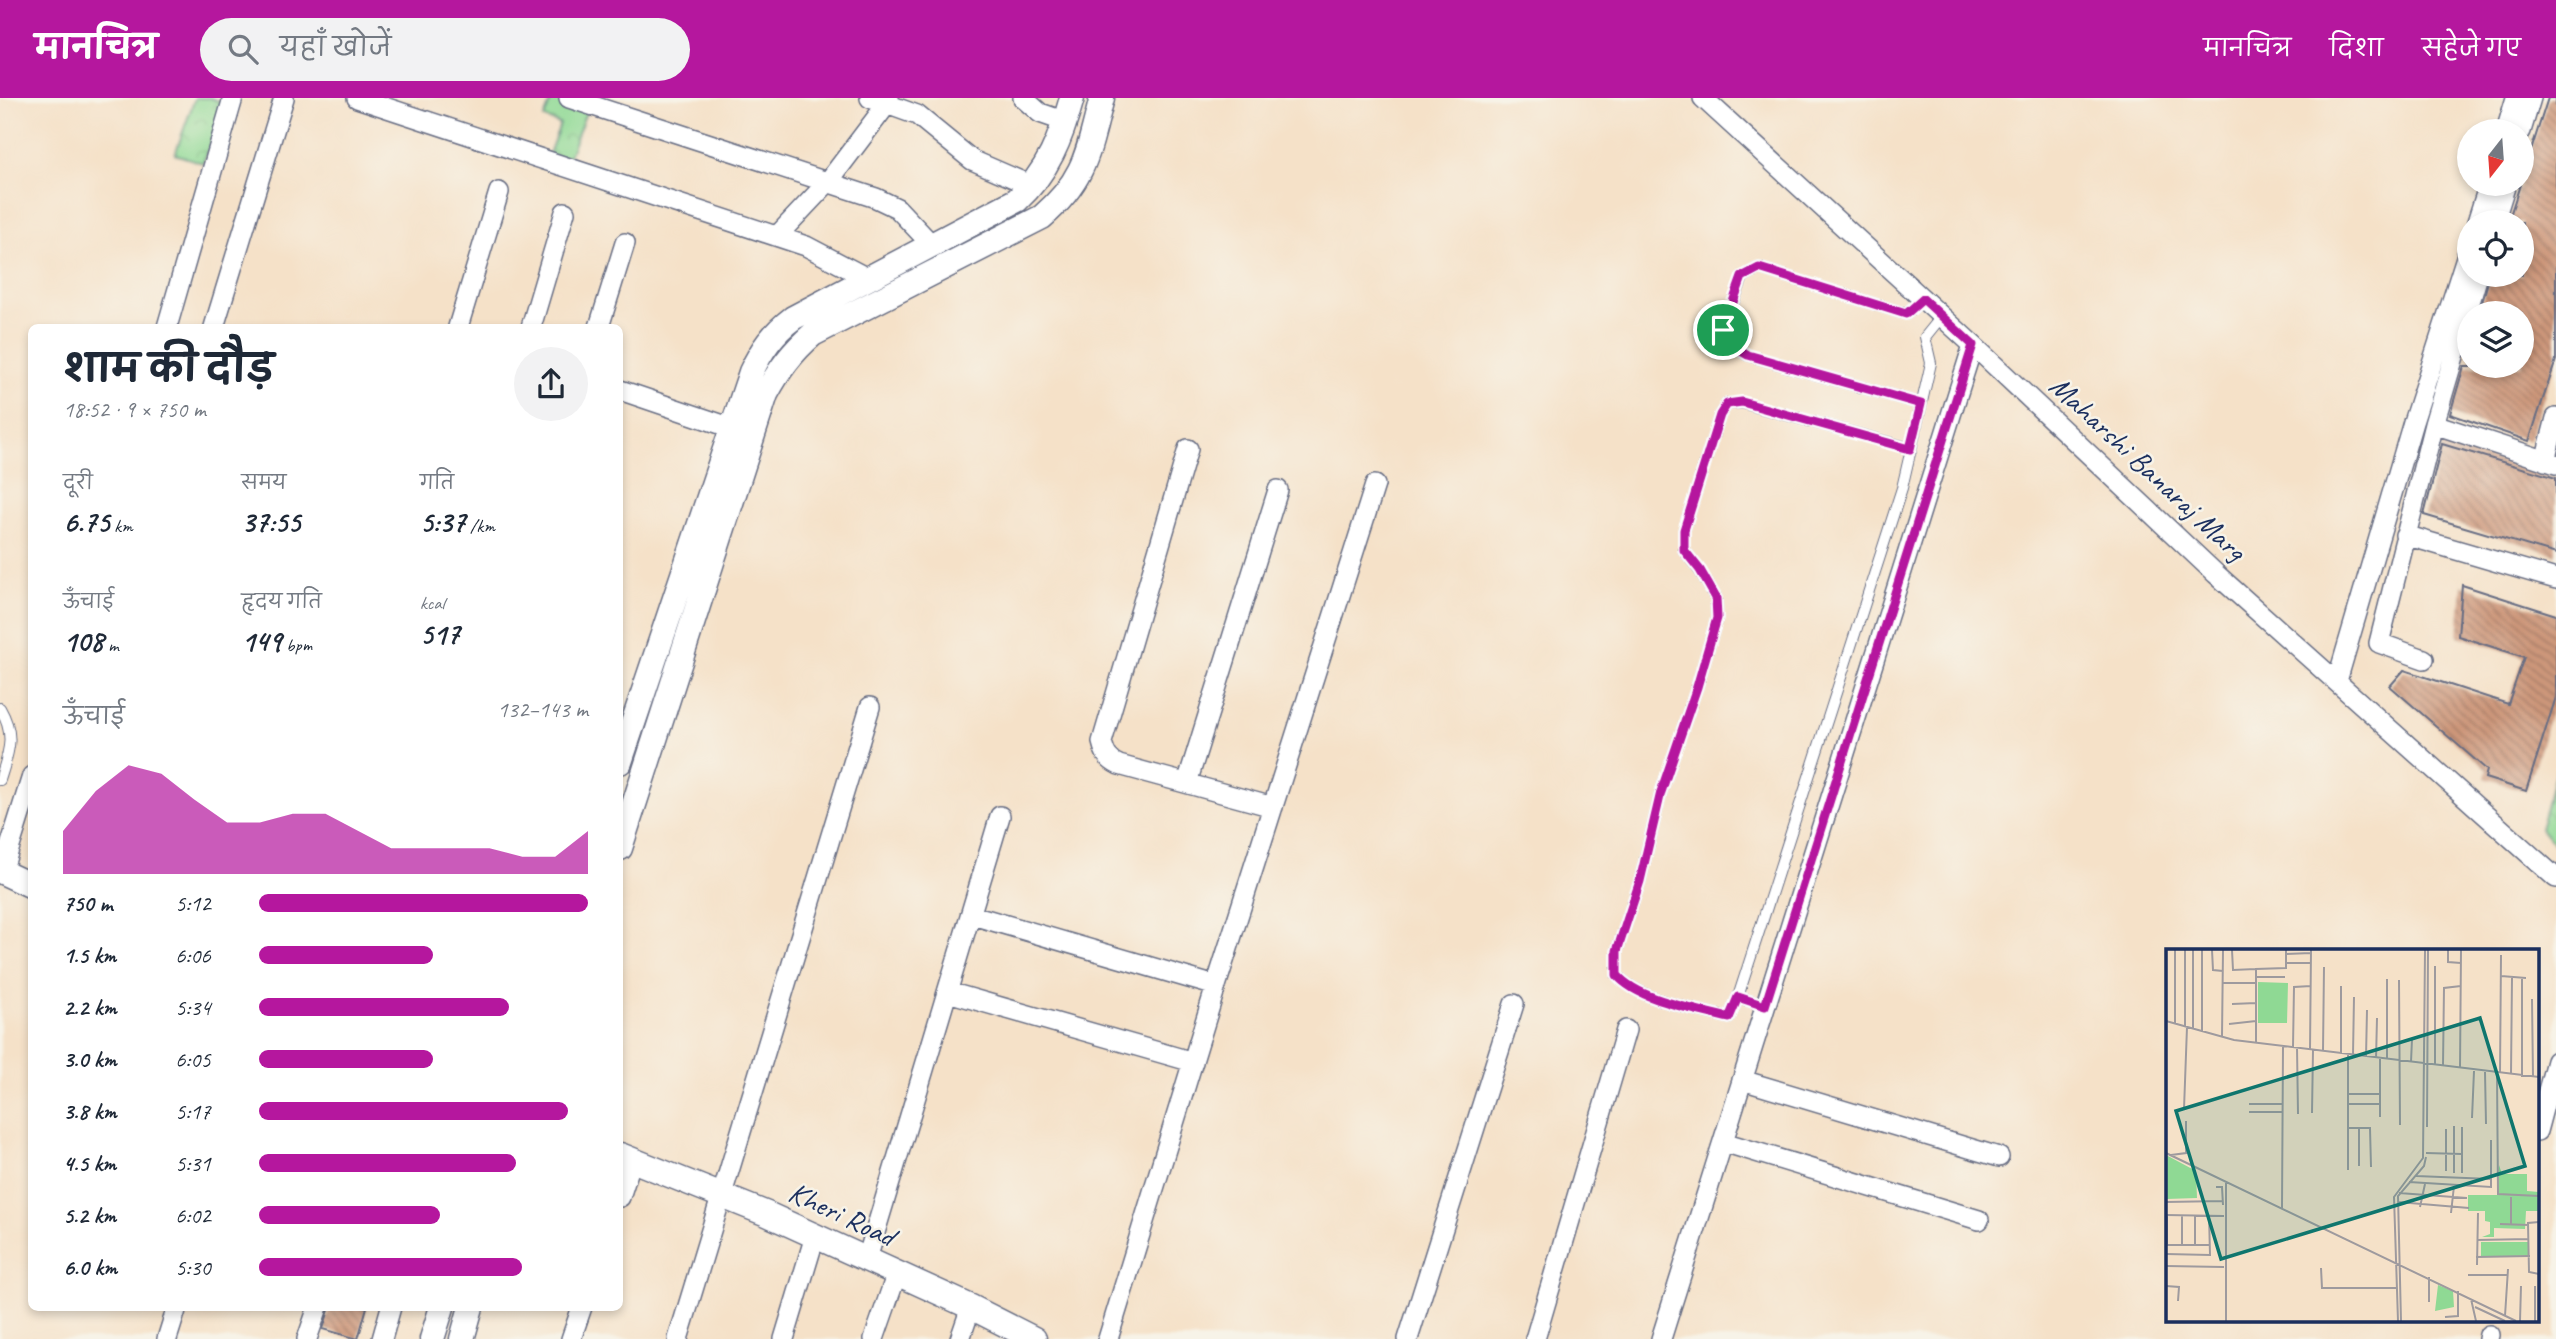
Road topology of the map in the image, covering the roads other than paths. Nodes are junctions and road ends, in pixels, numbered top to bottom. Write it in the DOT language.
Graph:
graph roads {
  1 [pos="233,98"];
  2 [pos="284,98"];
  3 [pos="357,98"];
  4 [pos="569,98"];
  5 [pos="1023,98"];
  6 [pos="1102,98"];
  7 [pos="1703,98"];
  8 [pos="2516,98"];
  9 [pos="2532,98"];
  10 [pos="882,100"];
  11 [pos="601,103"];
  12 [pos="1069,110"];
  13 [pos="2510,119"];
  14 [pos="2525,119"];
  15 [pos="828,182"];
  16 [pos="1032,186"];
  17 [pos="499,191"];
  18 [pos="565,212"];
  19 [pos="777,236"];
  20 [pos="625,243"];
  21 [pos="931,244"];
  22 [pos="867,278"];
  23 [pos="2457,285"];
  24 [pos="2474,287"];
  25 [pos="1923,299"];
  26 [pos="1942,316"];
  27 [pos="168,324"];
  28 [pos="215,324"];
  29 [pos="459,324"];
  30 [pos="532,324"];
  31 [pos="599,324"];
  32 [pos="1973,345"];
  33 [pos="623,391"];
  34 [pos="1921,404"];
  35 [pos="2556,418"];
  36 [pos="2434,424"];
  37 [pos="732,428"];
  38 [pos="1188,449"];
  39 [pos="1910,449"];
  40 [pos="2550,462"];
  41 [pos="1375,485"];
  42 [pos="1278,490"];
  43 [pos="2405,535"];
  44 [pos="2556,579"];
  45 [pos="2424,659"];
  46 [pos="2337,681"];
  47 [pos="870,707"];
  48 [pos="0,708"];
  49 [pos="623,753"];
  50 [pos="0,780"];
  51 [pos="1187,783"];
  52 [pos="28,788"];
  53 [pos="1273,807"];
  54 [pos="1000,816"];
  55 [pos="623,839"];
  56 [pos="1,871"];
  57 [pos="2556,878"];
  58 [pos="28,884"];
  59 [pos="972,915"];
  60 [pos="1216,986"];
  61 [pos="948,992"];
  62 [pos="1736,1000"];
  63 [pos="1514,1004"];
  64 [pos="1765,1006"];
  65 [pos="1626,1030"];
  66 [pos="2556,1061"];
  67 [pos="1192,1062"];
  68 [pos="1742,1080"];
  69 [pos="2538,1127"];
  70 [pos="1723,1142"];
  71 [pos="626,1157"];
  72 [pos="1999,1157"];
  73 [pos="623,1177"];
  74 [pos="722,1195"];
  75 [pos="1979,1220"];
  76 [pos="816,1236"];
  77 [pos="867,1259"];
  78 [pos="897,1273"];
  79 [pos="971,1307"];
  80 [pos="176,1311"];
  81 [pos="317,1311"];
  82 [pos="390,1311"];
  83 [pos="441,1311"];
  84 [pos="470,1311"];
  85 [pos="581,1311"];
  86 [pos="167,1339"];
  87 [pos="307,1339"];
  88 [pos="382,1339"];
  89 [pos="432,1339"];
  90 [pos="461,1339"];
  91 [pos="571,1339"];
  92 [pos="678,1339"];
  93 [pos="783,1339"];
  94 [pos="874,1339"];
  95 [pos="960,1339"];
  96 [pos="1034,1339"];
  97 [pos="1108,1339"];
  98 [pos="1408,1339"];
  99 [pos="1535,1339"];
  100 [pos="1661,1339"];
  1 -- 27 [label="street"];
  2 -- 28 [label="street"];
  3 -- 19 [label="street"];
  4 -- 11 [label="street"];
  5 -- 12 [label="street"];
  6 -- 55 [label="street"];
  7 -- 25 [label="street, Maharshi Banaraj Marg"];
  8 -- 13 [label="street"];
  9 -- 14 [label="street"];
  10 -- 15 [label="street"];
  10 -- 16 [label="street"];
  11 -- 15 [label="street"];
  12 -- 16 [label="street"];
  15 -- 19 [label="street"];
  15 -- 21 [label="street"];
  16 -- 21 [label="street"];
  17 -- 29 [label="street"];
  18 -- 30 [label="street"];
  19 -- 22 [label="street"];
  20 -- 31 [label="street"];
  21 -- 22 [label="street"];
  22 -- 37 [label="street"];
  23 -- 46 [label="street"];
  24 -- 36 [label="street"];
  25 -- 26 [label="street, Maharshi Banaraj Marg"];
  25 -- 34 [label="lane"];
  26 -- 32 [label="street, Maharshi Banaraj Marg"];
  26 -- 34 [label="lane"];
  32 -- 46 [label="street, Maharshi Banaraj Marg"];
  32 -- 64 [label="street"];
  33 -- 37 [label="street"];
  34 -- 39 [label="lane"];
  35 -- 40 [label="street"];
  36 -- 40 [label="street"];
  36 -- 43 [label="street"];
  37 -- 49 [label="street"];
  38 -- 51 [label="street"];
  39 -- 62 [label="lane"];
  39 -- 62 [label="lane"];
  41 -- 53 [label="street"];
  42 -- 51 [label="street"];
  43 -- 44 [label="street"];
  43 -- 45 [label="street"];
  46 -- 57 [label="street, Maharshi Banaraj Marg"];
  47 -- 74 [label="street"];
  48 -- 50 [label="lane"];
  51 -- 53 [label="street"];
  52 -- 56 [label="street"];
  53 -- 60 [label="street"];
  54 -- 59 [label="street"];
  56 -- 58 [label="street"];
  59 -- 60 [label="street"];
  59 -- 61 [label="street"];
  60 -- 67 [label="street"];
  61 -- 67 [label="street"];
  61 -- 77 [label="street"];
  62 -- 64 [label="lane"];
  63 -- 98 [label="street"];
  64 -- 68 [label="street"];
  65 -- 99 [label="street"];
  66 -- 69 [label="street"];
  67 -- 97 [label="street"];
  68 -- 70 [label="street"];
  68 -- 72 [label="street"];
  70 -- 75 [label="street"];
  70 -- 100 [label="street"];
  71 -- 73 [label="street"];
  71 -- 74 [label="street, Kheri Road"];
  74 -- 76 [label="street, Kheri Road"];
  74 -- 92 [label="street"];
  76 -- 77 [label="street, Kheri Road"];
  76 -- 93 [label="street"];
  77 -- 78 [label="street, Kheri Road"];
  78 -- 79 [label="street, Kheri Road"];
  78 -- 94 [label="street"];
  79 -- 95 [label="street"];
  79 -- 96 [label="street, Kheri Road"];
  80 -- 86 [label="street"];
  81 -- 87 [label="street"];
  82 -- 88 [label="street"];
  83 -- 89 [label="street"];
  84 -- 90 [label="street"];
  85 -- 91 [label="street"];
}
